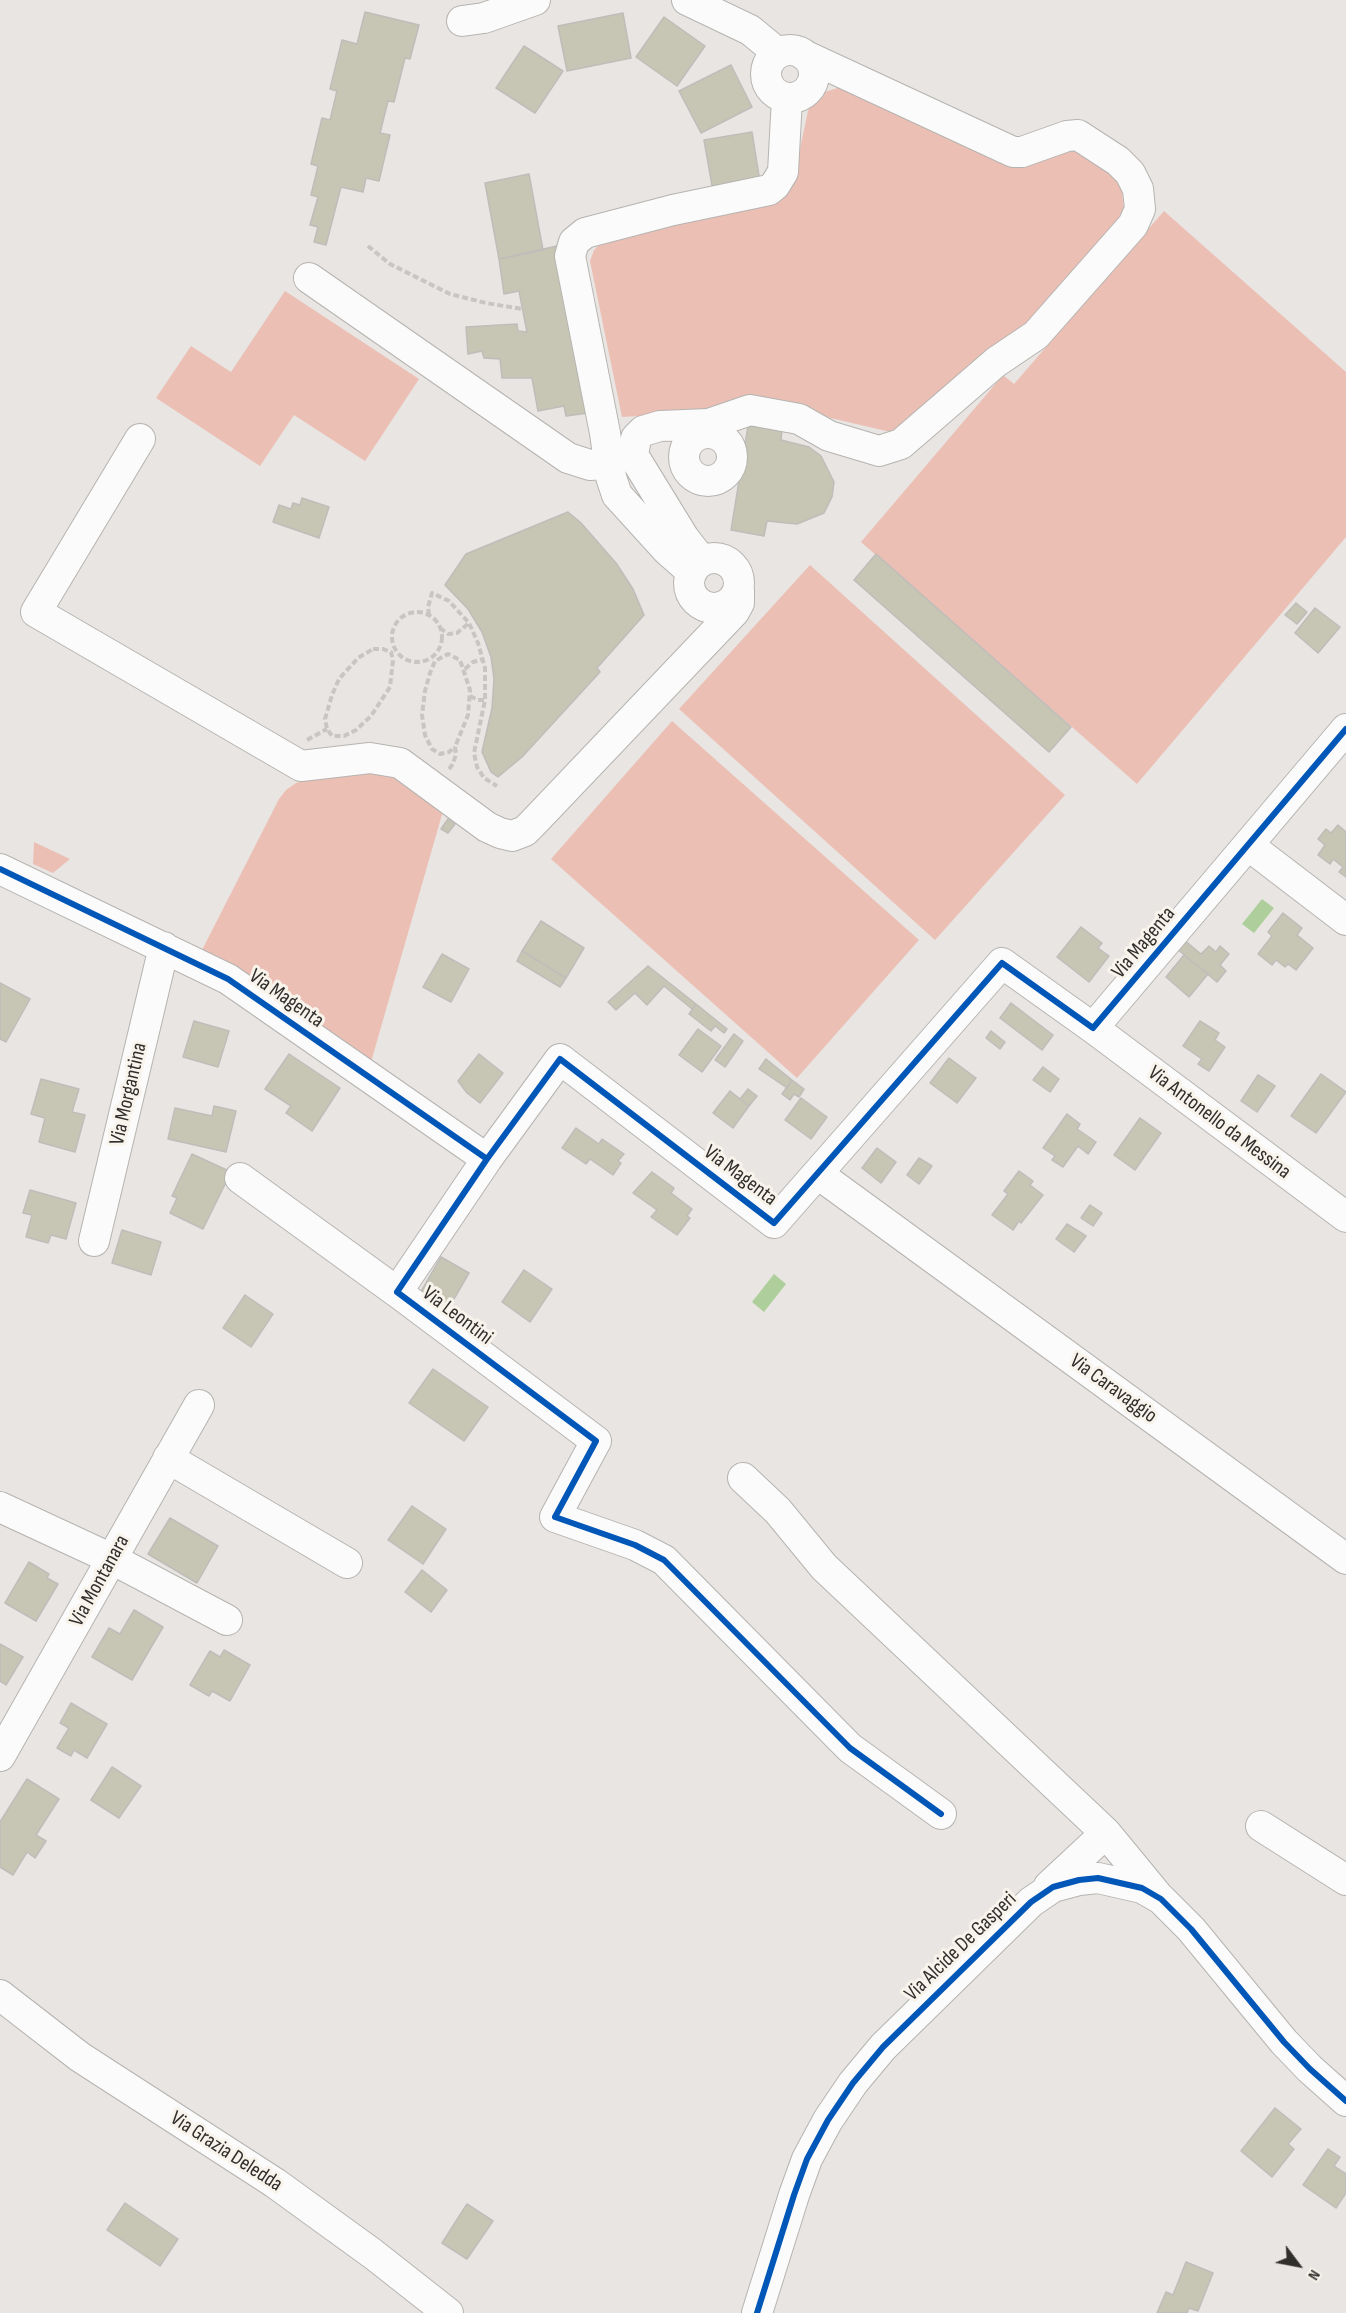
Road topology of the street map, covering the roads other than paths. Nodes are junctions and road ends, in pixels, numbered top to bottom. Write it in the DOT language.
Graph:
graph roads {
  1 [pos="535,0"];
  2 [pos="687,0"];
  3 [pos="462,21"];
  4 [pos="791,54"];
  5 [pos="862,81"];
  6 [pos="798,94"];
  7 [pos="309,278"];
  8 [pos="140,439"];
  9 [pos="609,463"];
  10 [pos="695,574"];
  11 [pos="739,590"];
  12 [pos="662,686"];
  13 [pos="1346,729"];
  14 [pos="1248,845"];
  15 [pos="3,878"];
  16 [pos="1346,921"];
  17 [pos="164,947"];
  18 [pos="1093,1028"];
  19 [pos="488,1159"];
  20 [pos="818,1174"];
  21 [pos="240,1178"];
  22 [pos="1346,1217"];
  23 [pos="94,1241"];
  24 [pos="397,1292"];
  25 [pos="199,1405"];
  26 [pos="168,1458"];
  27 [pos="743,1479"];
  28 [pos="0,1506"];
  29 [pos="112,1559"];
  30 [pos="1346,1559"];
  31 [pos="347,1563"];
  32 [pos="227,1620"];
  33 [pos="0,1756"];
  34 [pos="941,1815"];
  35 [pos="1261,1826"];
  36 [pos="1106,1833"];
  37 [pos="1346,1880"];
  38 [pos="1161,1899"];
  39 [pos="1031,1902"];
  40 [pos="1,1996"];
  41 [pos="1346,2100"];
  42 [pos="448,2313"];
  43 [pos="757,2313"];
  1 -- 3 [label="street"];
  2 -- 4 [label="street"];
  4 -- 5 [label="street"];
  4 -- 6 [label="street"];
  4 -- 6 [label="street"];
  5 -- 6 [label="street"];
  5 -- 10 [label="street"];
  6 -- 9 [label="street"];
  7 -- 9 [label="street"];
  8 -- 12 [label="street"];
  9 -- 10 [label="street"];
  10 -- 11 [label="street"];
  10 -- 11 [label="street"];
  10 -- 12 [label="street"];
  11 -- 12 [label="street"];
  13 -- 14 [label="street, Via Magenta"];
  14 -- 16 [label="street"];
  14 -- 18 [label="street, Via Magenta"];
  15 -- 17 [label="street, Via Magenta"];
  17 -- 19 [label="street, Via Magenta"];
  17 -- 23 [label="street, Via Morgantina"];
  18 -- 20 [label="street, Via Magenta"];
  18 -- 22 [label="street, Via Antonello da Messina"];
  19 -- 20 [label="street, Via Magenta"];
  19 -- 24 [label="street, Via Leontini"];
  20 -- 30 [label="street, Via Caravaggio"];
  21 -- 24 [label="street"];
  24 -- 34 [label="street, Via Leontini"];
  25 -- 26 [label="street, Via Montanara"];
  26 -- 29 [label="street, Via Montanara"];
  26 -- 31 [label="street"];
  27 -- 36 [label="street"];
  28 -- 29 [label="street"];
  29 -- 32 [label="street"];
  29 -- 33 [label="street, Via Montanara"];
  35 -- 37 [label="street"];
  36 -- 38 [label="street"];
  36 -- 39 [label="street"];
  38 -- 39 [label="street, Via Alcide De Gasperi"];
  38 -- 41 [label="street, Via Alcide De Gasperi"];
  39 -- 43 [label="street, Via Alcide De Gasperi"];
  40 -- 42 [label="street, Via Grazia Deledda"];
}
